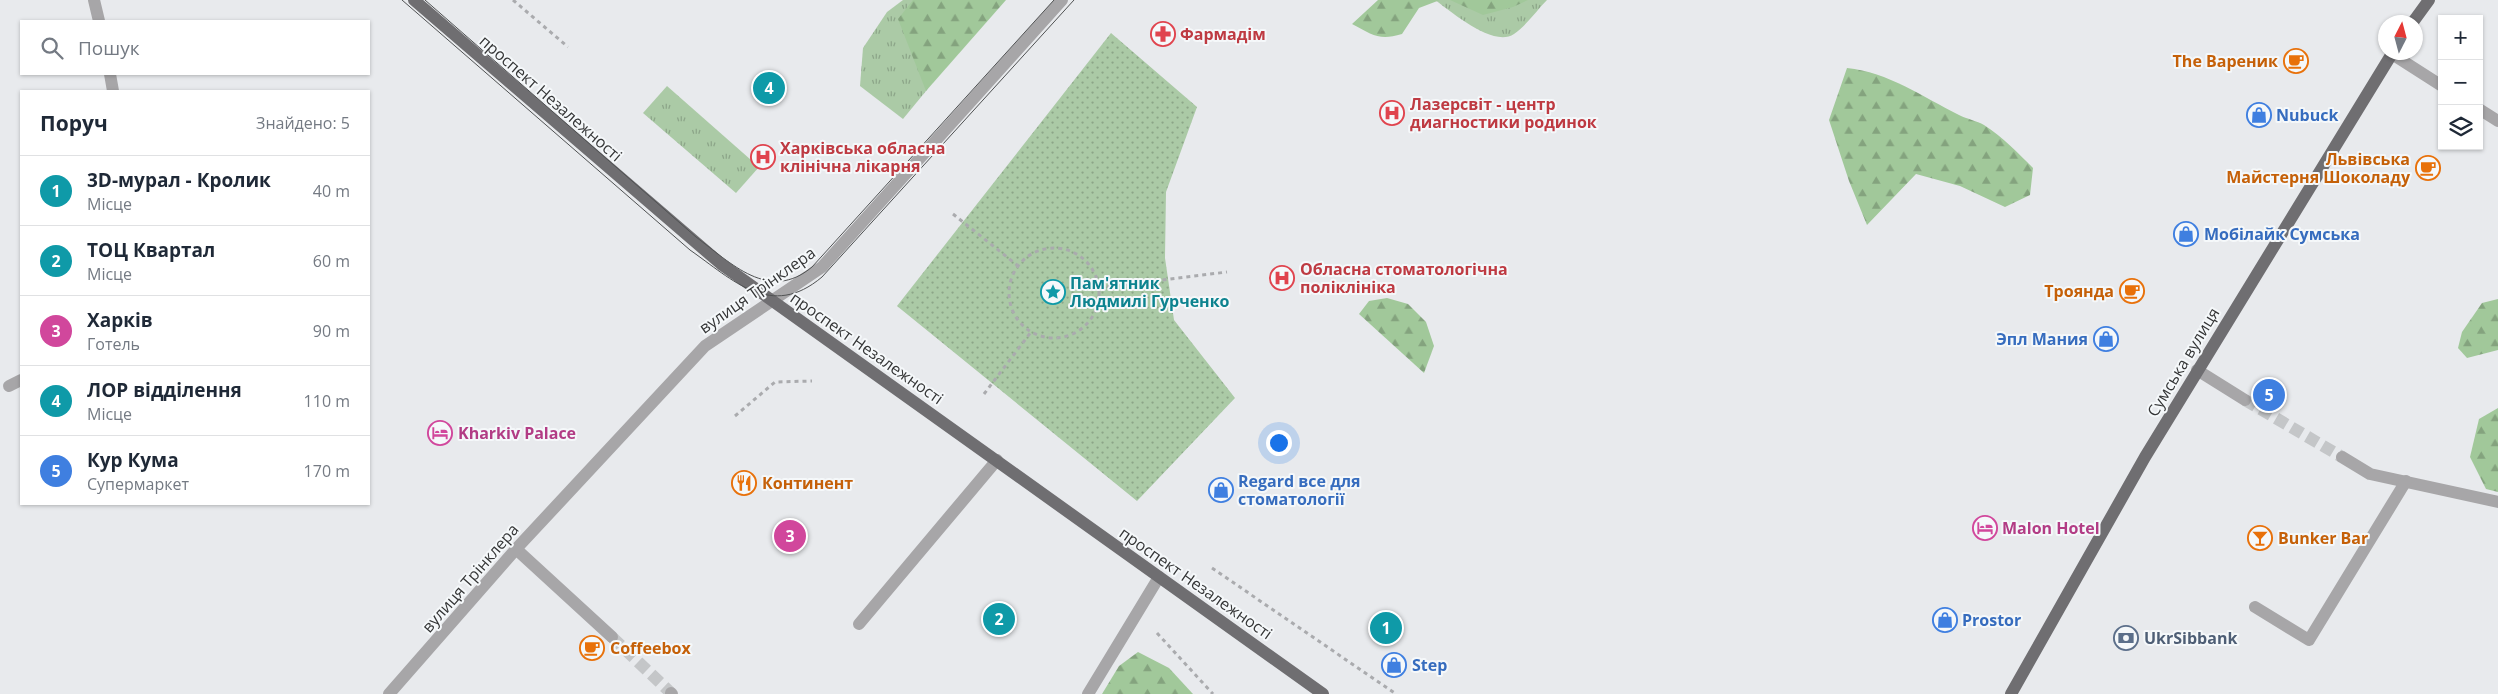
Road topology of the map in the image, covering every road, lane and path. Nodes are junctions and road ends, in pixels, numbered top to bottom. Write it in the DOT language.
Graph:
graph roads {
  1 [pos="94,0"];
  2 [pos="414,0"];
  3 [pos="513,0"];
  4 [pos="1062,0"];
  5 [pos="2429,0"];
  6 [pos="2418,15"];
  7 [pos="99,20"];
  8 [pos="568,47"];
  9 [pos="2388,60"];
  10 [pos="2403,60"];
  11 [pos="110,75"];
  12 [pos="2438,83"];
  13 [pos="113,90"];
  14 [pos="2483,112"];
  15 [pos="2498,121"];
  16 [pos="953,214"];
  17 [pos="1017,266"];
  18 [pos="1227,272"];
  19 [pos="1099,288"];
  20 [pos="773,301"];
  21 [pos="1031,332"];
  22 [pos="2196,370"];
  23 [pos="20,380"];
  24 [pos="812,381"];
  25 [pos="9,386"];
  26 [pos="984,394"];
  27 [pos="2245,400"];
  28 [pos="735,416"];
  29 [pos="2342,457"];
  30 [pos="997,460"];
  31 [pos="2406,481"];
  32 [pos="2498,502"];
  33 [pos="516,549"];
  34 [pos="1212,568"];
  35 [pos="1159,577"];
  36 [pos="2255,607"];
  37 [pos="1138,612"];
  38 [pos="859,624"];
  39 [pos="612,637"];
  40 [pos="389,694"];
  41 [pos="1088,694"];
  42 [pos="1214,694"];
  43 [pos="1323,694"];
  44 [pos="1396,694"];
  45 [pos="2011,694"];
  1 -- 7 [label="street"];
  2 -- 20 [label="main road, проспект Незалежності"];
  3 -- 8 [label="path"];
  4 -- 20 [label="street, вулиця Трінклера"];
  5 -- 6 [label="main road"];
  9 -- 22 [label="main road, Сумська вулиця"];
  10 -- 12 [label="street"];
  11 -- 13 [label="street"];
  14 -- 15 [label="street"];
  16 -- 17 [label="path"];
  17 -- 19 [label="path"];
  17 -- 21 [label="path"];
  18 -- 19 [label="path"];
  19 -- 21 [label="path"];
  20 -- 30 [label="main road, проспект Незалежності"];
  20 -- 33 [label="street, вулиця Трінклера"];
  21 -- 26 [label="path"];
  22 -- 27 [label="street"];
  22 -- 45 [label="main road, Сумська вулиця"];
  23 -- 25 [label="street"];
  24 -- 28 [label="path"];
  29 -- 31 [label="street"];
  30 -- 35 [label="main road, проспект Незалежності"];
  30 -- 38 [label="street"];
  31 -- 32 [label="street"];
  31 -- 36 [label="street"];
  33 -- 39 [label="street"];
  33 -- 40 [label="street, вулиця Трінклера"];
  34 -- 44 [label="path"];
  35 -- 37 [label="street"];
  35 -- 43 [label="main road, проспект Незалежності"];
  37 -- 41 [label="street"];
  37 -- 42 [label="path"];
}
